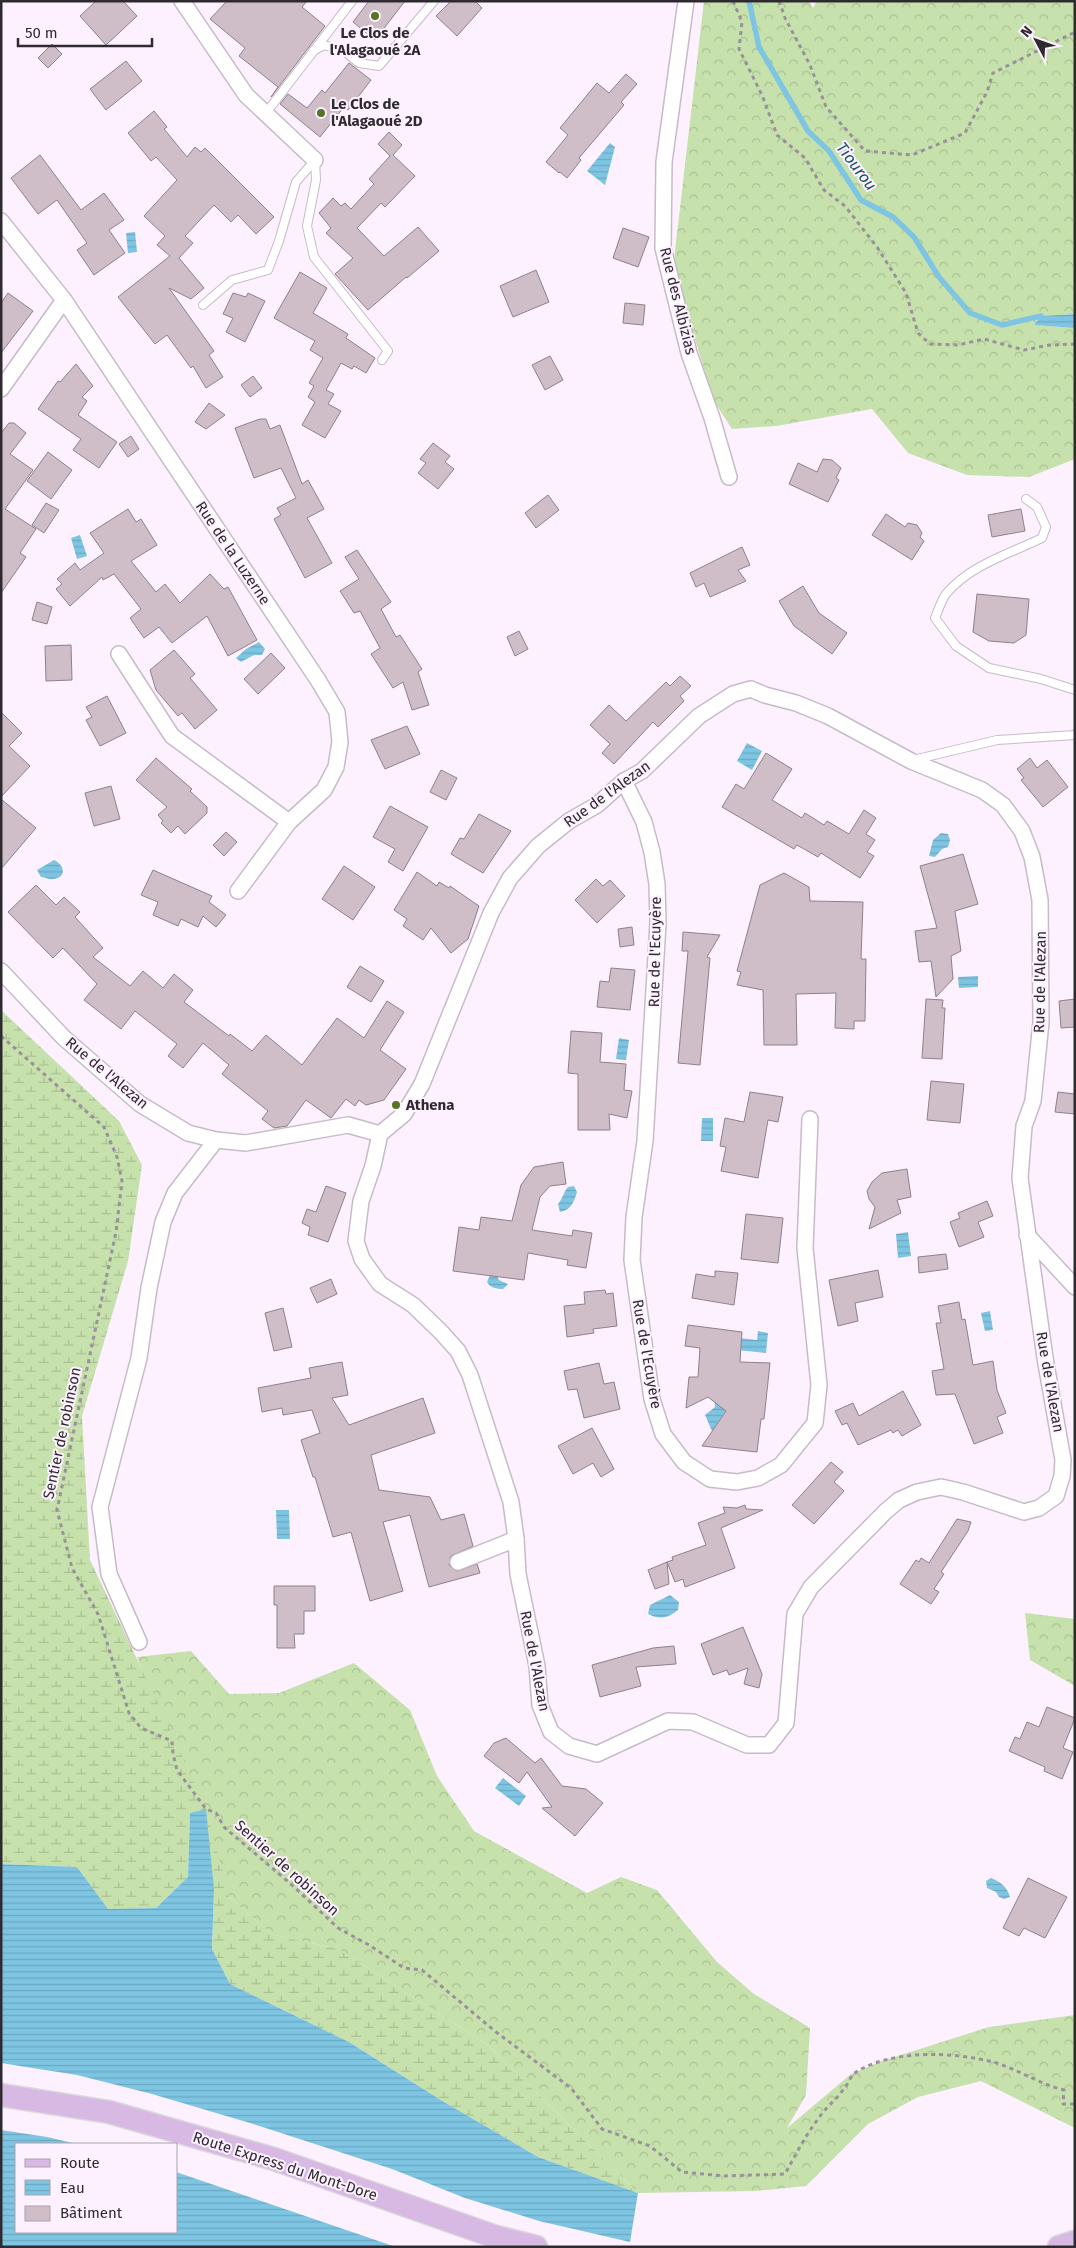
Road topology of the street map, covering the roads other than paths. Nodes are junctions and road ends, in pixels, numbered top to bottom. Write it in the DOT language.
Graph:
graph roads {
  1 [pos="182,1"];
  2 [pos="352,1"];
  3 [pos="434,1"];
  4 [pos="686,1"];
  5 [pos="313,51"];
  6 [pos="266,113"];
  7 [pos="315,160"];
  8 [pos="1,221"];
  9 [pos="64,300"];
  10 [pos="203,305"];
  11 [pos="382,360"];
  12 [pos="1,389"];
  13 [pos="729,477"];
  14 [pos="1026,498"];
  15 [pos="119,654"];
  16 [pos="1075,690"];
  17 [pos="1075,735"];
  18 [pos="911,760"];
  19 [pos="624,781"];
  20 [pos="289,822"];
  21 [pos="238,891"];
  22 [pos="1,971"];
  23 [pos="810,1119"];
  24 [pos="380,1134"];
  25 [pos="216,1140"];
  26 [pos="1027,1235"];
  27 [pos="1075,1287"];
  28 [pos="516,1539"];
  29 [pos="458,1562"];
  30 [pos="139,1642"];
  31 [pos="1,2095"];
  32 [pos="1075,2242"];
  33 [pos="536,2247"];
  34 [pos="1059,2247"];
  1 -- 6 [label="street"];
  2 -- 5 [label="lane"];
  3 -- 5 [label="lane"];
  4 -- 13 [label="street, Rue des Albizias"];
  5 -- 6 [label="lane"];
  6 -- 7 [label="street"];
  7 -- 10 [label="lane"];
  7 -- 11 [label="lane"];
  8 -- 9 [label="street, Rue de la Luzerne"];
  9 -- 12 [label="street"];
  9 -- 20 [label="street, Rue de la Luzerne"];
  14 -- 16 [label="lane"];
  15 -- 20 [label="street"];
  17 -- 18 [label="lane"];
  18 -- 19 [label="street, Rue de l'Alezan"];
  18 -- 26 [label="street, Rue de l'Alezan"];
  19 -- 23 [label="street, Rue de l'Ecuyère"];
  19 -- 24 [label="street, Rue de l'Alezan"];
  20 -- 21 [label="street, Rue de la Luzerne"];
  22 -- 25 [label="street, Rue de l'Alezan"];
  24 -- 25 [label="street, Rue de l'Alezan"];
  24 -- 28 [label="street, Rue de l'Alezan"];
  25 -- 30 [label="street"];
  26 -- 27 [label="street"];
  26 -- 28 [label="street, Rue de l'Alezan"];
  28 -- 29 [label="street"];
  31 -- 33 [label="main road, Route Express du Mont-Dore"];
  32 -- 34 [label="main road"];
}
